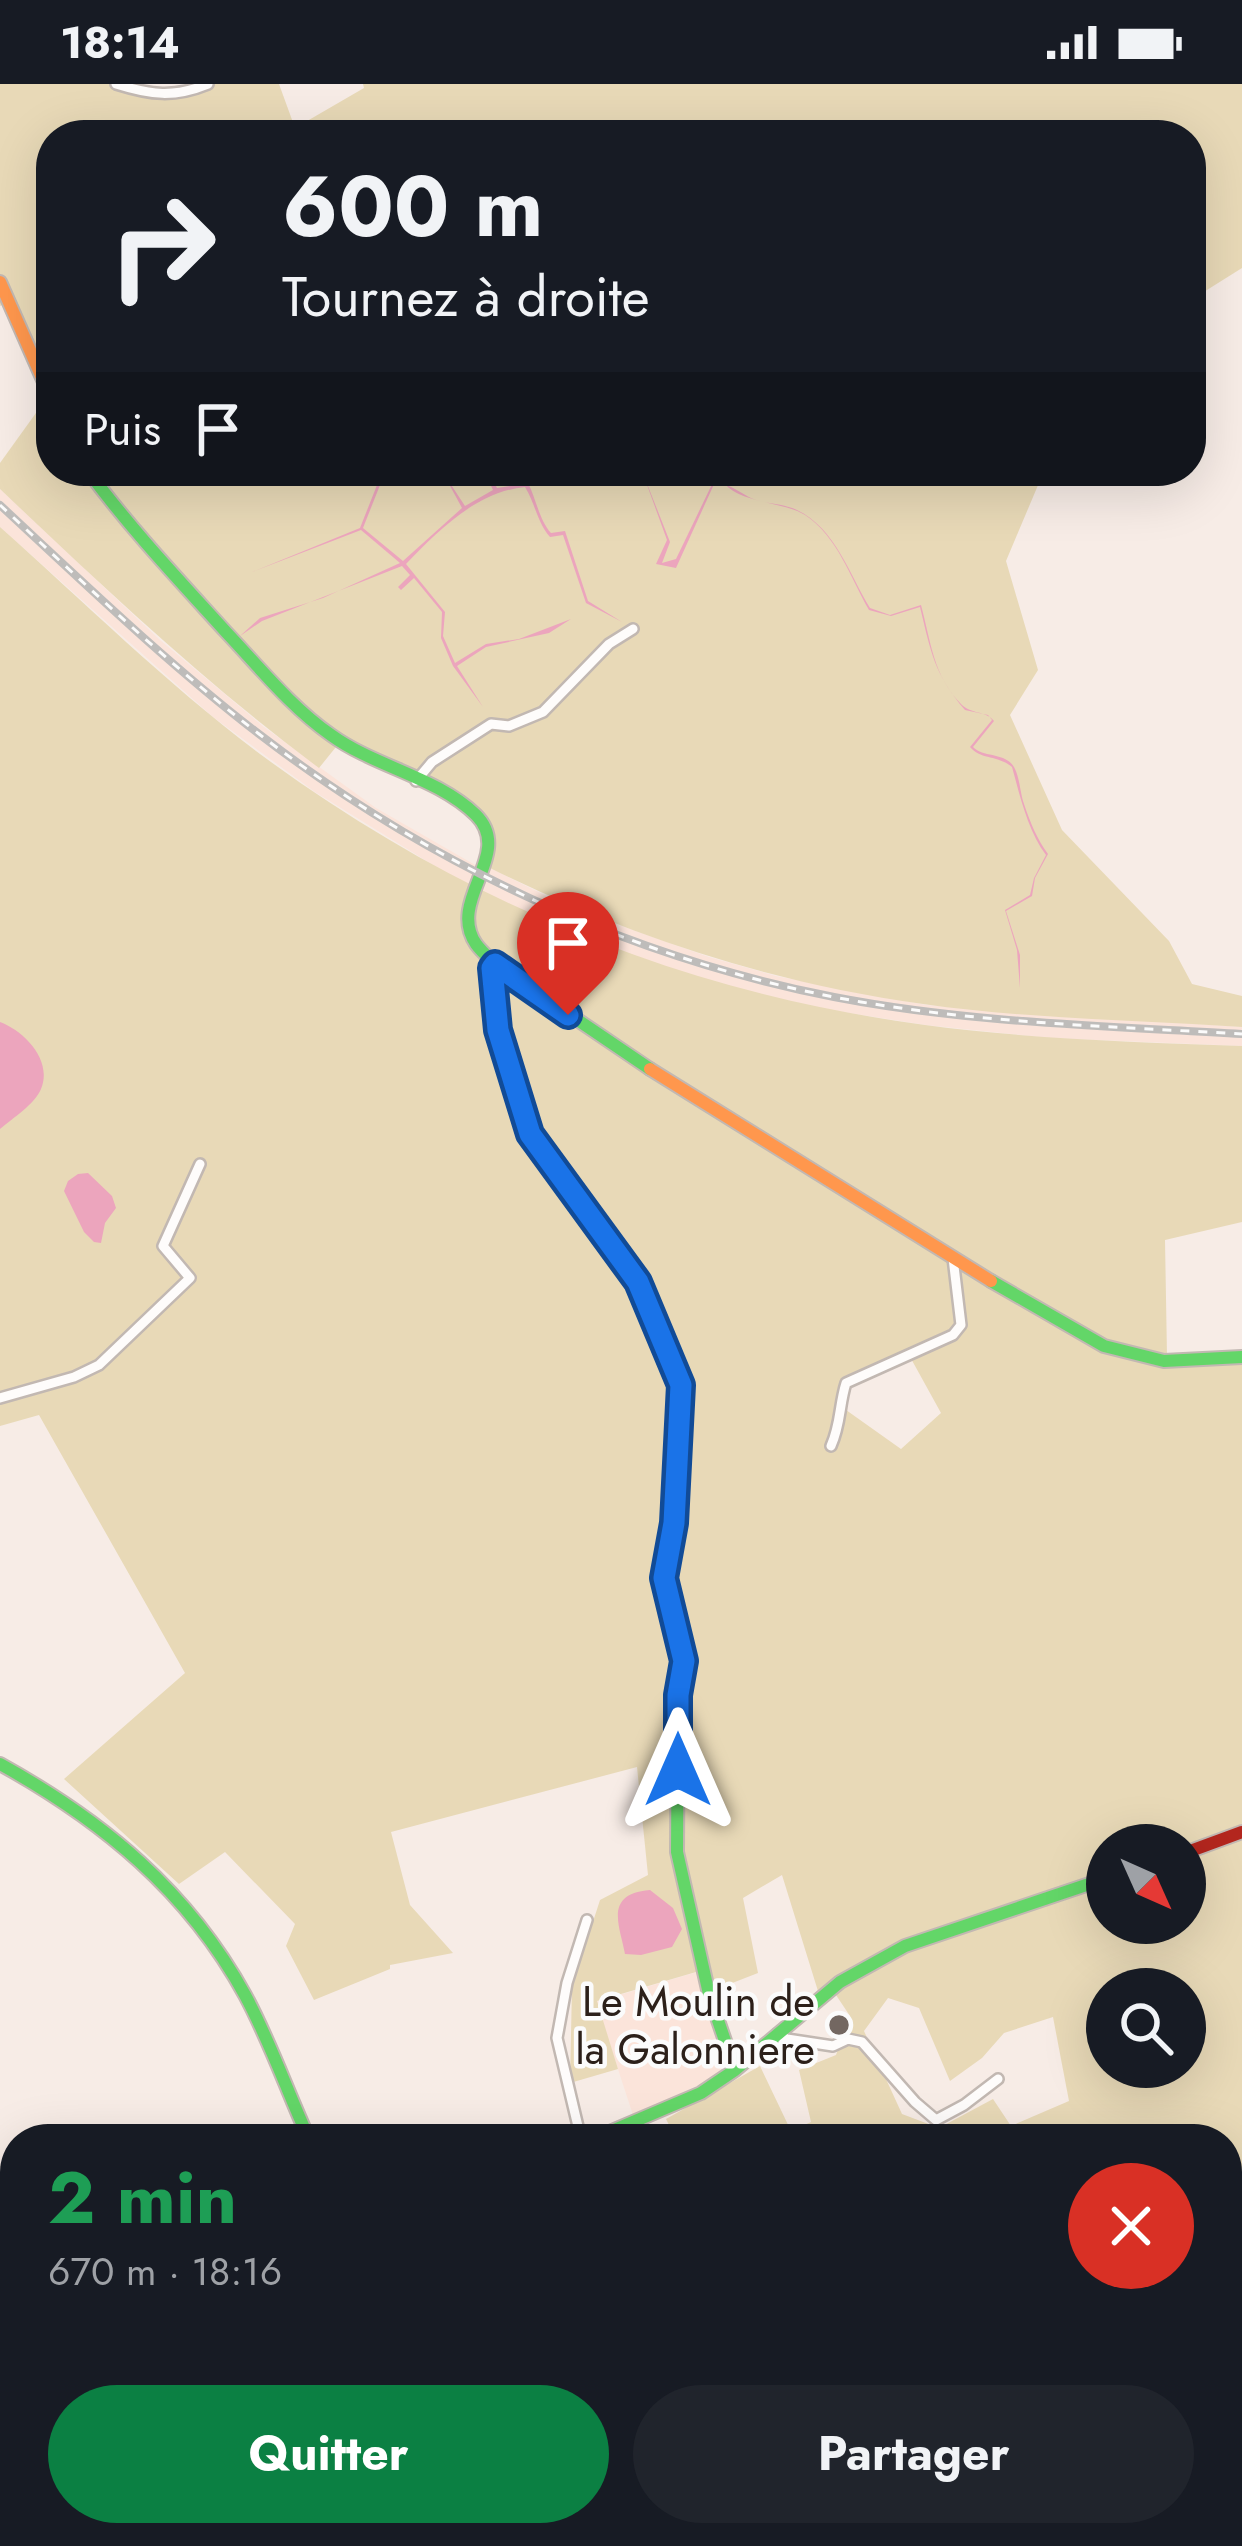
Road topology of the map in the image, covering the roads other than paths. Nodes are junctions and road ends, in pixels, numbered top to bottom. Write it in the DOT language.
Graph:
graph roads {
  1 [pos="116,84"];
  2 [pos="208,84"];
  3 [pos="0,282"];
  4 [pos="36,364"];
  5 [pos="100,486"];
  6 [pos="633,629"];
  7 [pos="416,781"];
  8 [pos="495,964"];
  9 [pos="200,1164"];
  10 [pos="953,1258"];
  11 [pos="1242,1357"];
  12 [pos="0,1398"];
  13 [pos="831,1445"];
  14 [pos="0,1764"];
  15 [pos="1242,1832"];
  16 [pos="1206,1845"];
  17 [pos="1086,1885"];
  18 [pos="587,1920"];
  19 [pos="777,2033"];
  20 [pos="735,2070"];
  21 [pos="998,2079"];
  22 [pos="302,2124"];
  23 [pos="577,2124"];
  24 [pos="632,2124"];
  1 -- 2 [label="street"];
  3 -- 4 [label="main road"];
  5 -- 7 [label="main road"];
  6 -- 7 [label="street"];
  7 -- 8 [label="main road"];
  8 -- 10 [label="main road"];
  8 -- 20 [label="main road"];
  9 -- 12 [label="street"];
  10 -- 11 [label="main road"];
  10 -- 13 [label="street"];
  14 -- 22 [label="main road"];
  15 -- 16 [label="main road"];
  17 -- 19 [label="main road"];
  18 -- 23 [label="street"];
  19 -- 20 [label="main road"];
  19 -- 21 [label="street"];
  20 -- 24 [label="main road"];
}
